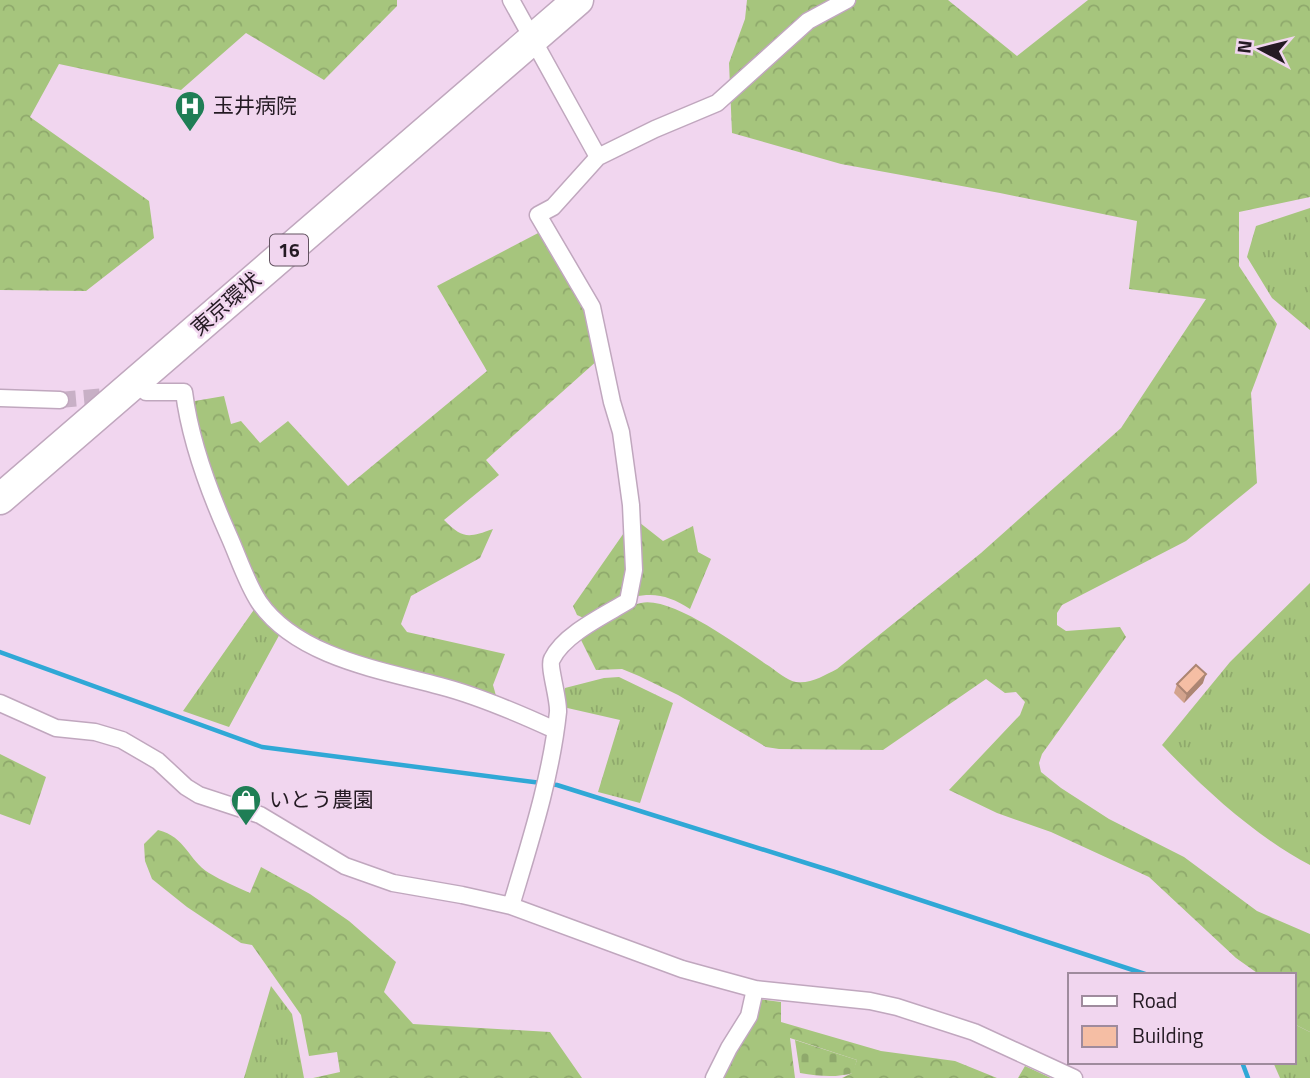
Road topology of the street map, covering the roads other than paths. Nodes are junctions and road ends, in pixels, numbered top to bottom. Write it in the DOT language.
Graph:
graph roads {
  1 [pos="550,0"];
  2 [pos="578,0"];
  3 [pos="847,0"];
  4 [pos="523,21"];
  5 [pos="598,157"];
  6 [pos="146,392"];
  7 [pos="0,398"];
  8 [pos="60,400"];
  9 [pos="0,474"];
  10 [pos="0,499"];
  11 [pos="0,703"];
  12 [pos="555,730"];
  13 [pos="511,906"];
  14 [pos="755,989"];
  15 [pos="714,1078"];
  16 [pos="1074,1078"];
  1 -- 4 [label="highway, 東京環状 / 16"];
  2 -- 4 [label="highway, 東京環状 / 16"];
  3 -- 5 [label="street"];
  4 -- 5 [label="street"];
  4 -- 9 [label="highway, 東京環状 / 16"];
  4 -- 10 [label="highway, 東京環状 / 16"];
  5 -- 12 [label="street"];
  6 -- 12 [label="street"];
  7 -- 8 [label="street"];
  11 -- 13 [label="street"];
  12 -- 13 [label="street"];
  13 -- 14 [label="street"];
  14 -- 15 [label="street"];
  14 -- 16 [label="street"];
}
